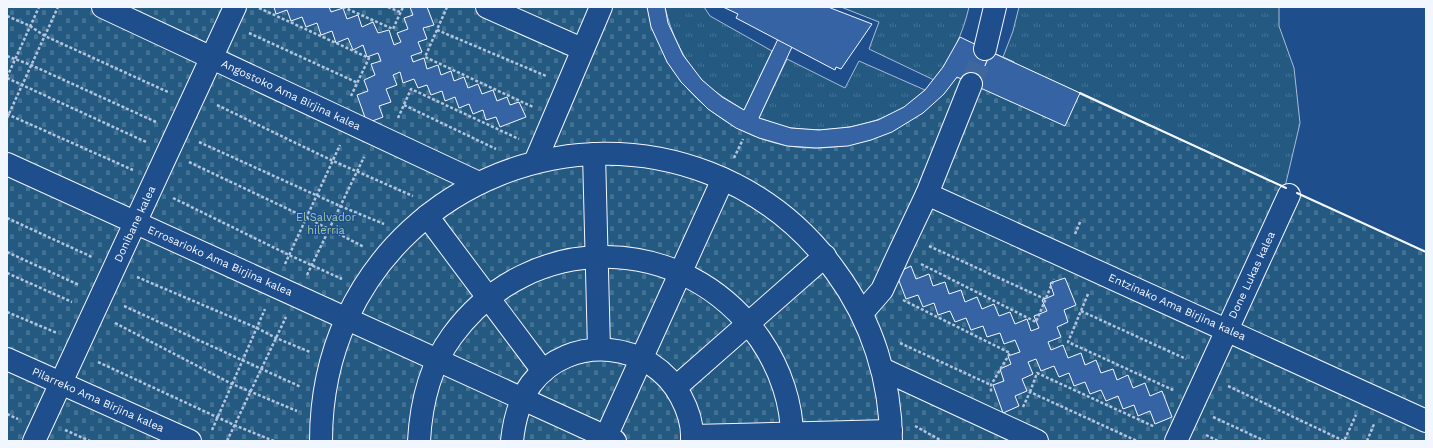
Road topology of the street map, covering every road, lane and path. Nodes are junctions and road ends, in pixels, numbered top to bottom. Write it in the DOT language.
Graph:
graph roads {
  1 [pos="39,7"];
  2 [pos="58,7"];
  3 [pos="104,7"];
  4 [pos="257,7"];
  5 [pos="343,7"];
  6 [pos="388,7"];
  7 [pos="403,7"];
  8 [pos="447,7"];
  9 [pos="487,7"];
  10 [pos="601,7"];
  11 [pos="995,7"];
  12 [pos="400,12"];
  13 [pos="231,15"];
  14 [pos="7,16"];
  15 [pos="30,26"];
  16 [pos="436,30"];
  17 [pos="45,36"];
  18 [pos="582,49"];
  19 [pos="985,49"];
  20 [pos="7,56"];
  21 [pos="212,57"];
  22 [pos="15,60"];
  23 [pos="31,65"];
  24 [pos="7,77"];
  25 [pos="358,83"];
  26 [pos="971,84"];
  27 [pos="22,85"];
  28 [pos="567,85"];
  29 [pos="192,98"];
  30 [pos="404,105"];
  31 [pos="7,116"];
  32 [pos="554,116"];
  33 [pos="341,118"];
  34 [pos="177,132"];
  35 [pos="387,140"];
  36 [pos="168,152"];
  37 [pos="594,154"];
  38 [pos="534,158"];
  39 [pos="7,164"];
  40 [pos="723,179"];
  41 [pos="153,183"];
  42 [pos="479,183"];
  43 [pos="927,194"];
  44 [pos="1289,195"];
  45 [pos="432,212"];
  46 [pos="7,218"];
  47 [pos="1081,220"];
  48 [pos="135,223"];
  49 [pos="407,233"];
  50 [pos="1074,235"];
  51 [pos="903,245"];
  52 [pos="7,252"];
  53 [pos="597,256"];
  54 [pos="825,256"];
  55 [pos="384,258"];
  56 [pos="114,268"];
  57 [pos="1098,271"];
  58 [pos="681,272"];
  59 [pos="7,273"];
  60 [pos="1055,278"];
  61 [pos="362,288"];
  62 [pos="882,290"];
  63 [pos="488,297"];
  64 [pos="1045,299"];
  65 [pos="98,304"];
  66 [pos="7,312"];
  67 [pos="346,319"];
  68 [pos="865,321"];
  69 [pos="749,323"];
  70 [pos="1227,330"];
  71 [pos="78,347"];
  72 [pos="599,349"];
  73 [pos="642,358"];
  74 [pos="7,359"];
  75 [pos="438,360"];
  76 [pos="331,361"];
  77 [pos="882,369"];
  78 [pos="543,371"];
  79 [pos="61,383"];
  80 [pos="991,385"];
  81 [pos="676,387"];
  82 [pos="1030,392"];
  83 [pos="323,398"];
  84 [pos="522,399"];
  85 [pos="1194,400"];
  86 [pos="992,420"];
  87 [pos="1426,421"];
  88 [pos="1013,430"];
  89 [pos="321,431"];
  90 [pos="891,436"];
  91 [pos="792,437"];
  92 [pos="692,438"];
  93 [pos="1177,439"];
  94 [pos="608,440"];
  95 [pos="34,441"];
  96 [pos="190,441"];
  97 [pos="274,441"];
  98 [pos="419,441"];
  99 [pos="512,441"];
  100 [pos="1037,441"];
  101 [pos="1137,441"];
  102 [pos="1265,441"];
  1 -- 15 [label="path"];
  2 -- 17 [label="path"];
  3 -- 21 [label="street, Angostoko Ama Birjina kalea"];
  4 -- 25 [label="path"];
  5 -- 12 [label="path"];
  6 -- 12 [label="path"];
  7 -- 12 [label="path"];
  8 -- 16 [label="path"];
  9 -- 18 [label="street"];
  10 -- 18 [label="street"];
  11 -- 19 [label="street"];
  13 -- 21 [label="street, Donibane kalea"];
  13 -- 25 [label="path"];
  14 -- 15 [label="path"];
  15 -- 17 [label="path"];
  15 -- 22 [label="path"];
  16 -- 28 [label="path"];
  16 -- 32 [label="path"];
  17 -- 23 [label="path"];
  17 -- 29 [label="path"];
  18 -- 28 [label="street"];
  20 -- 22 [label="path"];
  21 -- 29 [label="street, Donibane kalea"];
  21 -- 33 [label="street, Angostoko Ama Birjina kalea"];
  22 -- 23 [label="path"];
  22 -- 24 [label="path"];
  23 -- 27 [label="path"];
  23 -- 34 [label="path"];
  24 -- 27 [label="path"];
  25 -- 33 [label="path"];
  26 -- 43 [label="street"];
  27 -- 31 [label="path"];
  27 -- 36 [label="path"];
  28 -- 32 [label="street"];
  29 -- 34 [label="street, Donibane kalea"];
  29 -- 45 [label="path"];
  30 -- 35 [label="path"];
  30 -- 38 [label="path"];
  30 -- 38 [label="path"];
  31 -- 41 [label="path"];
  32 -- 38 [label="street"];
  33 -- 35 [label="street, Angostoko Ama Birjina kalea"];
  34 -- 36 [label="street, Donibane kalea"];
  34 -- 49 [label="path"];
  35 -- 42 [label="street, Angostoko Ama Birjina kalea"];
  36 -- 41 [label="street, Donibane kalea"];
  36 -- 55 [label="path"];
  37 -- 38 [label="street"];
  37 -- 40 [label="street"];
  37 -- 53 [label="street"];
  38 -- 42 [label="street"];
  39 -- 48 [label="street, Errosarioko Ama Birjina kalea"];
  40 -- 54 [label="street"];
  40 -- 58 [label="street"];
  41 -- 48 [label="street, Donibane kalea"];
  41 -- 61 [label="path"];
  42 -- 45 [label="street"];
  43 -- 51 [label="street"];
  43 -- 57 [label="street, Entzinako Ama Birjina kalea"];
  44 -- 70 [label="street, Done Lukas kalea"];
  45 -- 49 [label="street"];
  45 -- 63 [label="street"];
  46 -- 56 [label="path"];
  47 -- 50 [label="path"];
  48 -- 56 [label="street, Donibane kalea"];
  48 -- 67 [label="street, Errosarioko Ama Birjina kalea"];
  49 -- 55 [label="street"];
  51 -- 62 [label="street"];
  51 -- 64 [label="path"];
  51 -- 64 [label="path"];
  52 -- 65 [label="path"];
  53 -- 58 [label="street"];
  53 -- 63 [label="street"];
  53 -- 72 [label="street"];
  54 -- 68 [label="street"];
  54 -- 69 [label="street"];
  55 -- 61 [label="street"];
  56 -- 65 [label="street, Donibane kalea"];
  56 -- 76 [label="path"];
  57 -- 70 [label="street, Entzinako Ama Birjina kalea"];
  57 -- 85 [label="path"];
  58 -- 69 [label="street"];
  58 -- 73 [label="street"];
  59 -- 65 [label="path"];
  60 -- 64 [label="path"];
  61 -- 67 [label="street"];
  62 -- 68 [label="street"];
  62 -- 80 [label="path"];
  63 -- 75 [label="street"];
  63 -- 78 [label="street"];
  65 -- 71 [label="street, Donibane kalea"];
  65 -- 83 [label="path"];
  65 -- 89 [label="path"];
  66 -- 71 [label="path"];
  67 -- 75 [label="street, Errosarioko Ama Birjina kalea"];
  67 -- 76 [label="street"];
  68 -- 77 [label="street"];
  68 -- 80 [label="path"];
  69 -- 81 [label="street"];
  69 -- 91 [label="street"];
  70 -- 85 [label="street, Done Lukas kalea"];
  70 -- 87 [label="street, Entzinako Ama Birjina kalea"];
  71 -- 79 [label="street, Donibane kalea"];
  71 -- 97 [label="path"];
  72 -- 73 [label="street"];
  72 -- 78 [label="street"];
  73 -- 81 [label="street"];
  73 -- 94 [label="street"];
  74 -- 79 [label="street, Pilarreko Ama Birjina kalea"];
  75 -- 84 [label="street, Errosarioko Ama Birjina kalea"];
  75 -- 98 [label="street"];
  76 -- 83 [label="street"];
  77 -- 86 [label="street"];
  77 -- 90 [label="street"];
  78 -- 84 [label="street"];
  79 -- 95 [label="street, Donibane kalea"];
  79 -- 96 [label="street, Pilarreko Ama Birjina kalea"];
  80 -- 86 [label="path"];
  81 -- 92 [label="street"];
  82 -- 88 [label="path"];
  82 -- 93 [label="path"];
  82 -- 101 [label="path"];
  83 -- 89 [label="street"];
  84 -- 94 [label="street, Errosarioko Ama Birjina kalea"];
  84 -- 99 [label="street"];
  85 -- 93 [label="street, Done Lukas kalea"];
  85 -- 102 [label="path"];
  86 -- 88 [label="street"];
  88 -- 100 [label="street"];
  90 -- 91 [label="street"];
  91 -- 92 [label="street"];
}
